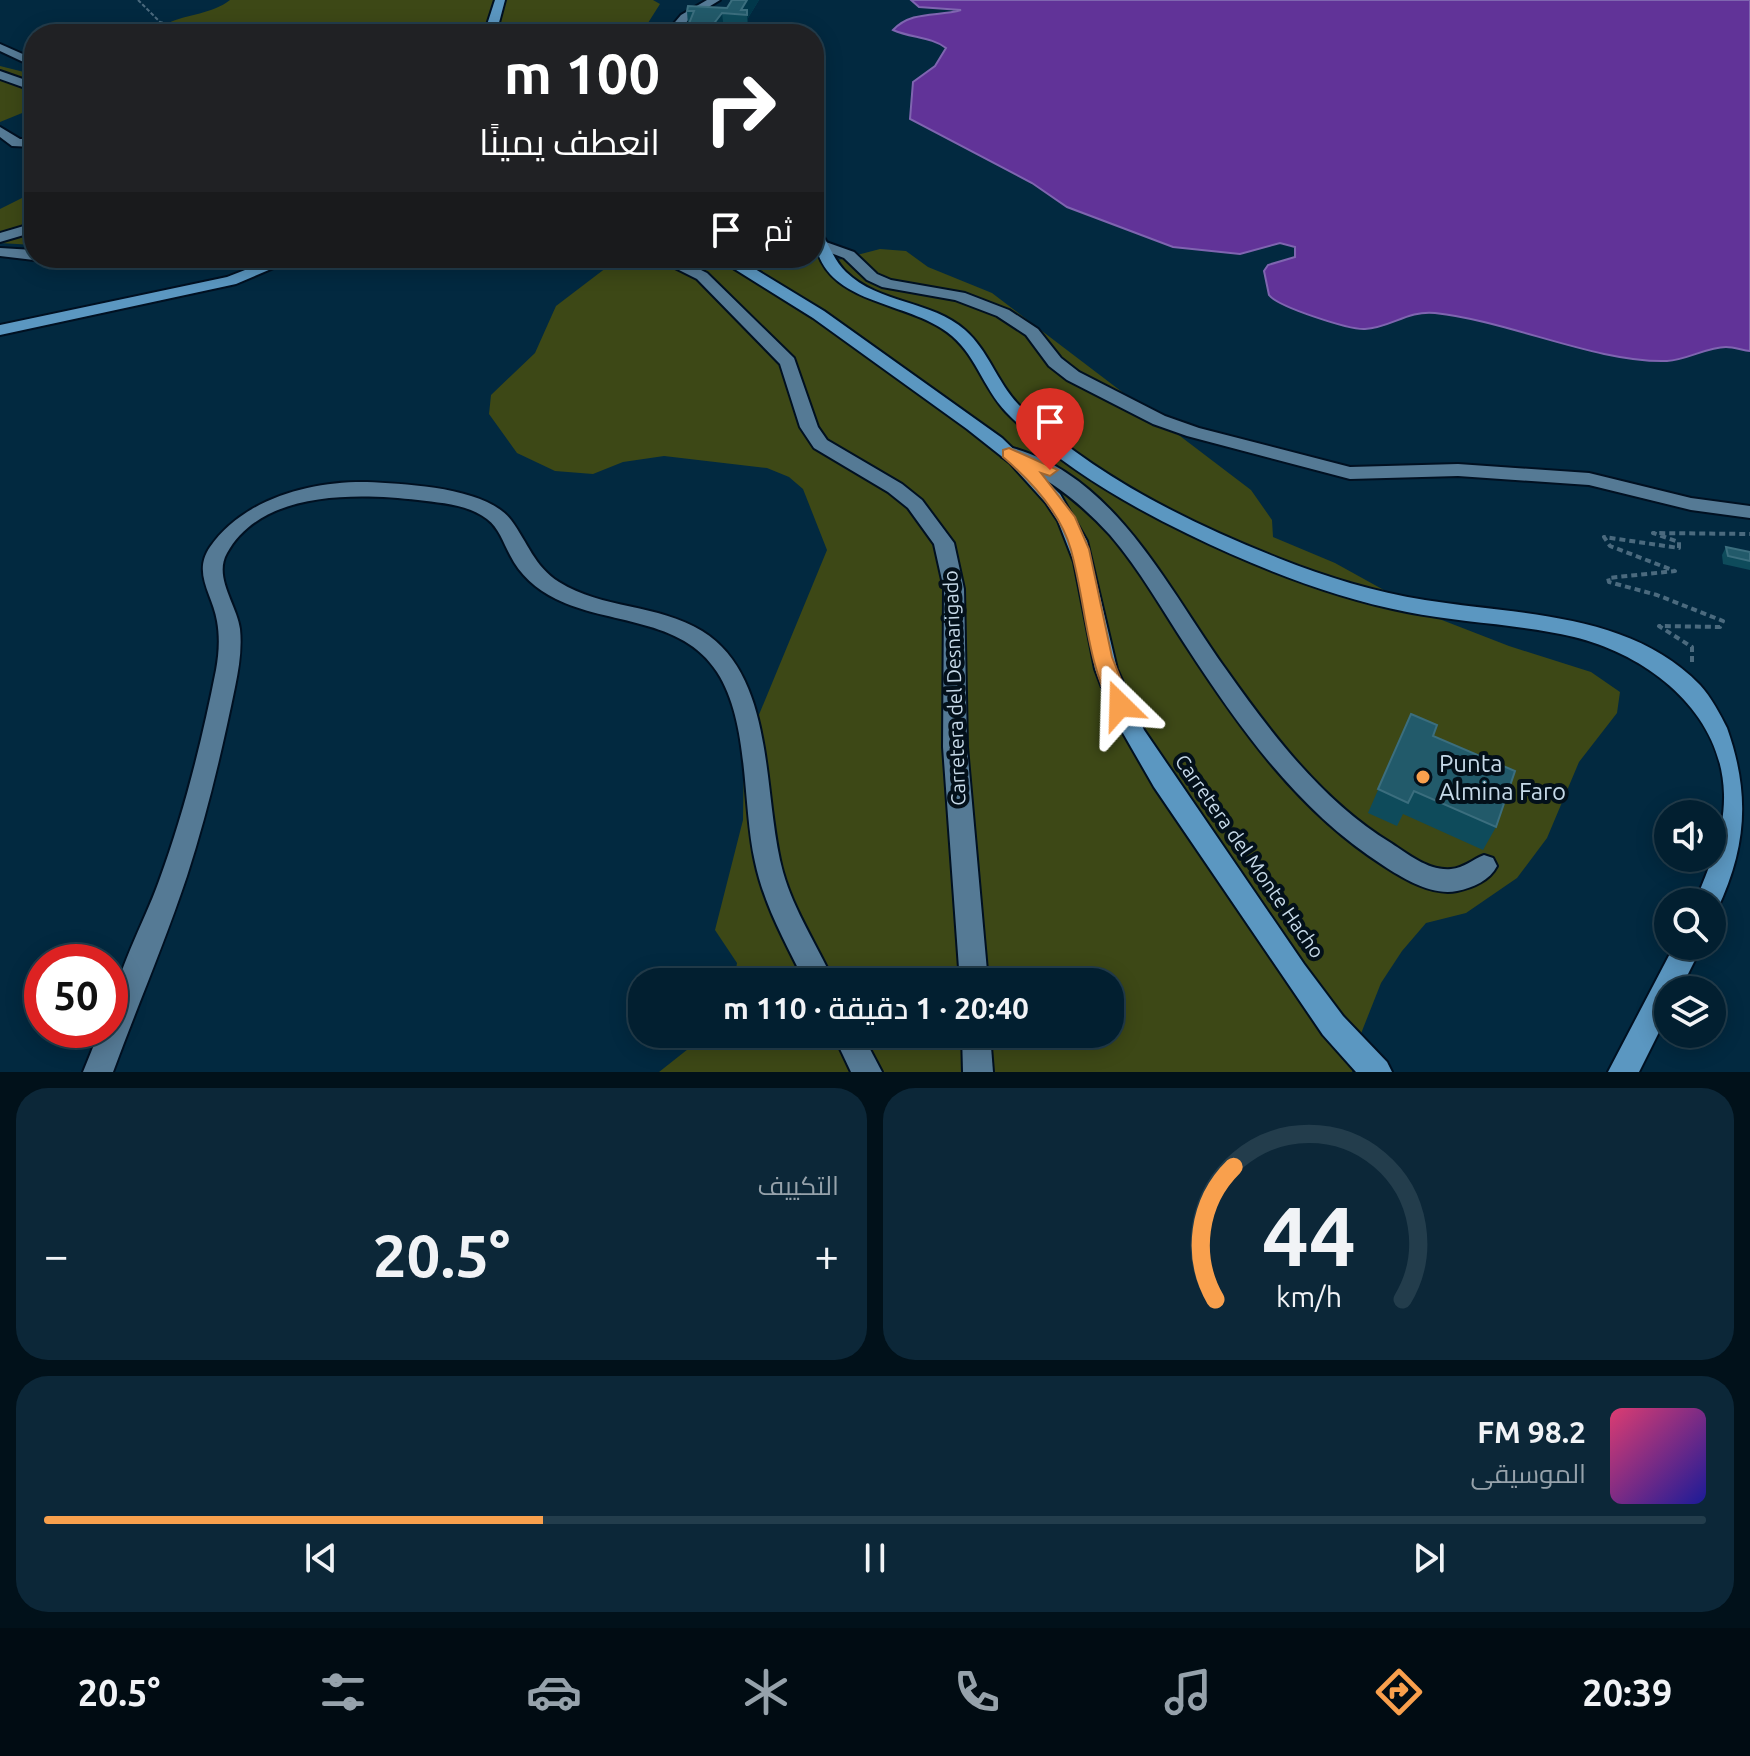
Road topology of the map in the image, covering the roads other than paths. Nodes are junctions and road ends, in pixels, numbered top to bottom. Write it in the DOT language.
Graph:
graph roads {
  1 [pos="500,0"];
  2 [pos="715,0"];
  3 [pos="680,5"];
  4 [pos="696,12"];
  5 [pos="493,24"];
  6 [pos="667,24"];
  7 [pos="679,24"];
  8 [pos="0,47"];
  9 [pos="24,59"];
  10 [pos="0,75"];
  11 [pos="24,83"];
  12 [pos="0,131"];
  13 [pos="24,143"];
  14 [pos="24,230"];
  15 [pos="0,238"];
  16 [pos="824,241"];
  17 [pos="824,248"];
  18 [pos="0,252"];
  19 [pos="24,254"];
  20 [pos="264,268"];
  21 [pos="687,268"];
  22 [pos="744,268"];
  23 [pos="0,330"];
  24 [pos="1009,453"];
  25 [pos="1750,512"];
  26 [pos="1484,866"];
  27 [pos="1714,888"];
  28 [pos="1681,960"];
  29 [pos="813,968"];
  30 [pos="973,968"];
  31 [pos="854,1048"];
  32 [pos="977,1048"];
  33 [pos="98,1072"];
  34 [pos="867,1072"];
  35 [pos="978,1072"];
  36 [pos="1377,1072"];
  37 [pos="1623,1072"];
  1 -- 5 [label="main road"];
  2 -- 4 [label="street"];
  3 -- 4 [label="street"];
  3 -- 6 [label="street"];
  4 -- 7 [label="street"];
  8 -- 9 [label="street"];
  10 -- 11 [label="street"];
  12 -- 13 [label="street"];
  14 -- 15 [label="street"];
  16 -- 25 [label="street"];
  17 -- 27 [label="main road"];
  18 -- 19 [label="street"];
  20 -- 23 [label="main road"];
  21 -- 30 [label="street, Carretera del Desnarigado"];
  22 -- 24 [label="main road, Carretera del Monte Hacho"];
  24 -- 26 [label="street"];
  24 -- 36 [label="main road, Carretera del Monte Hacho"];
  28 -- 37 [label="main road"];
  29 -- 33 [label="street"];
  31 -- 34 [label="street"];
  32 -- 35 [label="street"];
}
